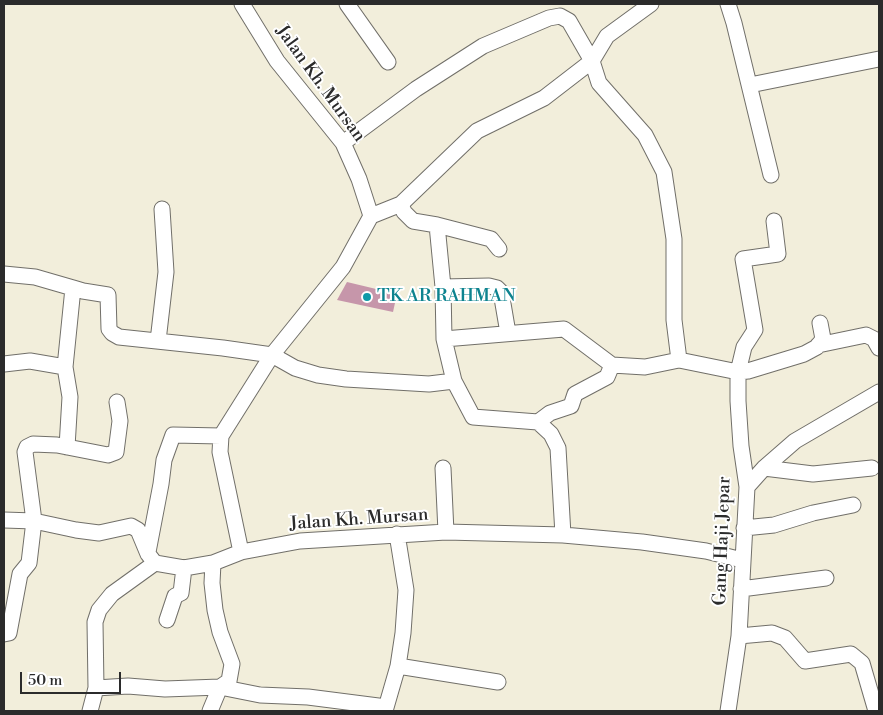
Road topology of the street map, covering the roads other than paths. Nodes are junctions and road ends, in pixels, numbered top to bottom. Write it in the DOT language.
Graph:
graph roads {
  1 [pos="347,4"];
  2 [pos="651,4"];
  3 [pos="728,4"];
  4 [pos="245,5"];
  5 [pos="631,10"];
  6 [pos="879,59"];
  7 [pos="592,61"];
  8 [pos="388,62"];
  9 [pos="750,85"];
  10 [pos="344,143"];
  11 [pos="771,175"];
  12 [pos="401,204"];
  13 [pos="162,209"];
  14 [pos="371,216"];
  15 [pos="774,221"];
  16 [pos="438,225"];
  17 [pos="499,248"];
  18 [pos="4,274"];
  19 [pos="444,287"];
  20 [pos="73,288"];
  21 [pos="820,323"];
  22 [pos="508,333"];
  23 [pos="444,339"];
  24 [pos="158,341"];
  25 [pos="818,345"];
  26 [pos="879,348"];
  27 [pos="272,355"];
  28 [pos="679,360"];
  29 [pos="4,364"];
  30 [pos="612,364"];
  31 [pos="65,367"];
  32 [pos="738,372"];
  33 [pos="454,380"];
  34 [pos="879,392"];
  35 [pos="117,402"];
  36 [pos="538,422"];
  37 [pos="222,436"];
  38 [pos="67,447"];
  39 [pos="443,468"];
  40 [pos="764,468"];
  41 [pos="872,468"];
  42 [pos="747,487"];
  43 [pos="853,505"];
  44 [pos="4,520"];
  45 [pos="34,521"];
  46 [pos="744,528"];
  47 [pos="446,532"];
  48 [pos="398,534"];
  49 [pos="563,535"];
  50 [pos="241,552"];
  51 [pos="151,558"];
  52 [pos="742,560"];
  53 [pos="213,563"];
  54 [pos="184,568"];
  55 [pos="826,578"];
  56 [pos="741,589"];
  57 [pos="167,620"];
  58 [pos="4,634"];
  59 [pos="739,636"];
  60 [pos="398,666"];
  61 [pos="498,682"];
  62 [pos="220,687"];
  63 [pos="96,688"];
  64 [pos="386,709"];
  65 [pos="90,711"];
  66 [pos="210,711"];
  67 [pos="728,711"];
  68 [pos="876,711"];
  1 -- 8 [label="street"];
  2 -- 5 [label="street"];
  3 -- 9 [label="street"];
  4 -- 10 [label="street, Jalan Kh. Mursan"];
  5 -- 7 [label="street"];
  6 -- 9 [label="street"];
  7 -- 10 [label="street"];
  7 -- 12 [label="street"];
  7 -- 28 [label="street"];
  9 -- 11 [label="street"];
  10 -- 14 [label="street, Jalan Kh. Mursan"];
  12 -- 14 [label="street"];
  12 -- 16 [label="street"];
  13 -- 24 [label="street"];
  14 -- 27 [label="street"];
  15 -- 32 [label="street, Gang Haji Jepar"];
  16 -- 17 [label="street"];
  16 -- 19 [label="street"];
  18 -- 20 [label="street"];
  19 -- 22 [label="street"];
  19 -- 23 [label="street"];
  20 -- 24 [label="street"];
  20 -- 31 [label="street"];
  21 -- 25 [label="street"];
  22 -- 23 [label="street"];
  22 -- 30 [label="street"];
  23 -- 33 [label="street"];
  24 -- 27 [label="street"];
  25 -- 26 [label="street"];
  25 -- 32 [label="street"];
  27 -- 33 [label="street"];
  27 -- 37 [label="street"];
  28 -- 30 [label="street"];
  28 -- 32 [label="street"];
  29 -- 31 [label="street"];
  30 -- 36 [label="street"];
  31 -- 38 [label="street"];
  32 -- 42 [label="street, Gang Haji Jepar"];
  33 -- 36 [label="street"];
  34 -- 40 [label="street"];
  35 -- 38 [label="street"];
  36 -- 49 [label="street"];
  37 -- 50 [label="street"];
  37 -- 51 [label="street"];
  38 -- 45 [label="street"];
  39 -- 47 [label="street"];
  40 -- 41 [label="street"];
  40 -- 42 [label="street"];
  42 -- 46 [label="street, Gang Haji Jepar"];
  43 -- 46 [label="street"];
  44 -- 45 [label="street"];
  45 -- 51 [label="street"];
  45 -- 58 [label="street"];
  46 -- 52 [label="street, Gang Haji Jepar"];
  47 -- 48 [label="street, Jalan Kh. Mursan"];
  47 -- 49 [label="street, Jalan Kh. Mursan"];
  48 -- 50 [label="street, Jalan Kh. Mursan"];
  48 -- 60 [label="street"];
  49 -- 52 [label="street, Jalan Kh. Mursan"];
  50 -- 53 [label="street, Jalan Kh. Mursan"];
  51 -- 54 [label="street, Jalan Kh. Mursan"];
  51 -- 63 [label="street"];
  52 -- 56 [label="street, Gang Haji Jepar"];
  53 -- 54 [label="street, Jalan Kh. Mursan"];
  53 -- 62 [label="street"];
  54 -- 57 [label="street"];
  55 -- 56 [label="street"];
  56 -- 59 [label="street, Gang Haji Jepar"];
  59 -- 67 [label="street, Gang Haji Jepar"];
  59 -- 68 [label="street"];
  60 -- 61 [label="street"];
  60 -- 64 [label="street"];
  62 -- 63 [label="street"];
  62 -- 64 [label="street"];
  62 -- 66 [label="street"];
  63 -- 65 [label="street"];
}
